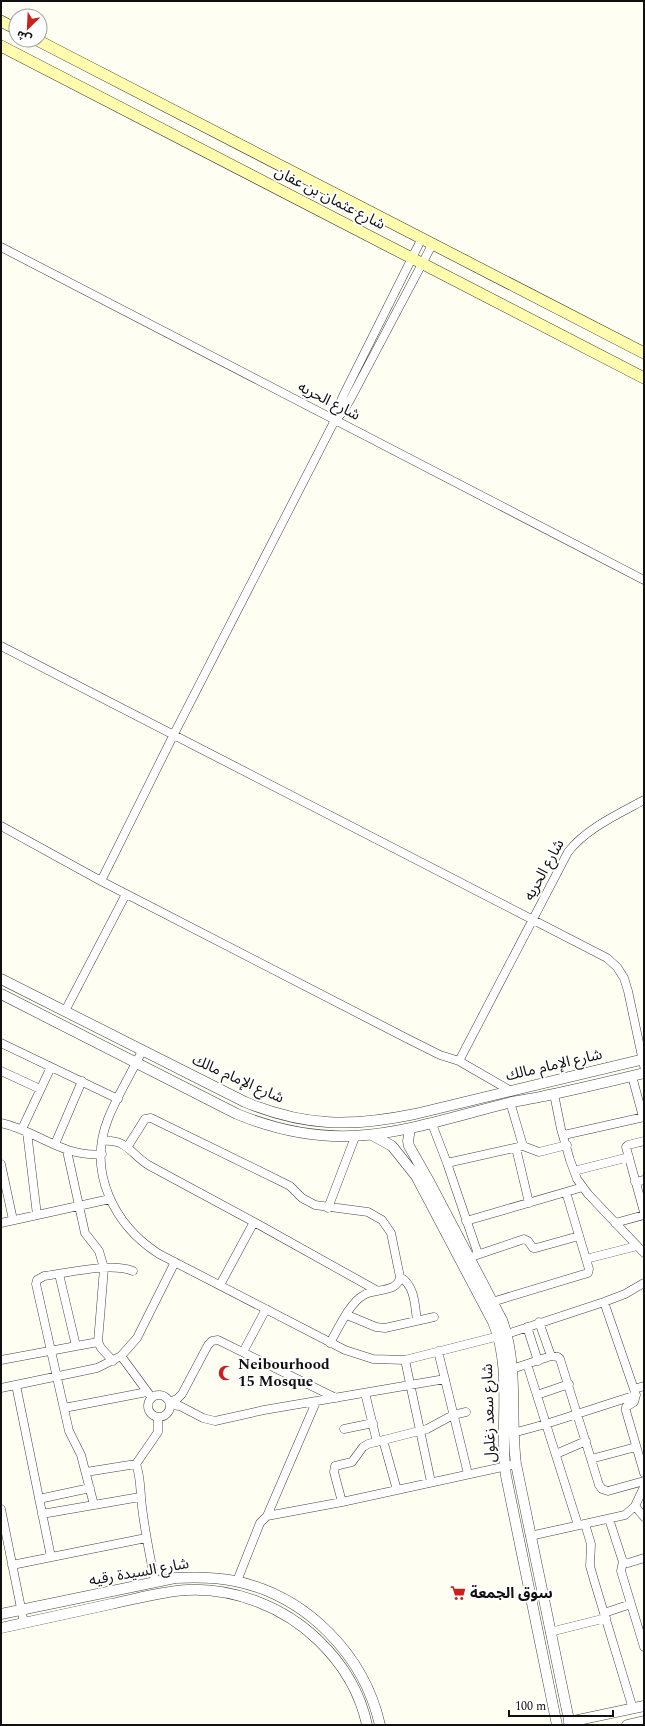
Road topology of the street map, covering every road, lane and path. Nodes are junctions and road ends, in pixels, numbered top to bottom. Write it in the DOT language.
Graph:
graph roads {
  1 [pos="1,46"];
  2 [pos="48,46"];
  3 [pos="422,238"];
  4 [pos="433,243"];
  5 [pos="1,247"];
  6 [pos="417,260"];
  7 [pos="644,353"];
  8 [pos="644,378"];
  9 [pos="335,420"];
  10 [pos="644,580"];
  11 [pos="1,646"];
  12 [pos="174,734"];
  13 [pos="644,800"];
  14 [pos="1,826"];
  15 [pos="101,881"];
  16 [pos="126,894"];
  17 [pos="533,919"];
  18 [pos="1,979"];
  19 [pos="1,994"];
  20 [pos="65,1011"];
  21 [pos="1,1043"];
  22 [pos="142,1051"];
  23 [pos="459,1061"];
  24 [pos="644,1062"];
  25 [pos="136,1064"];
  26 [pos="51,1067"];
  27 [pos="1,1071"];
  28 [pos="644,1073"];
  29 [pos="574,1076"];
  30 [pos="632,1076"];
  31 [pos="82,1082"];
  32 [pos="538,1084"];
  33 [pos="577,1088"];
  34 [pos="40,1089"];
  35 [pos="511,1091"];
  36 [pos="554,1094"];
  37 [pos="542,1097"];
  38 [pos="118,1099"];
  39 [pos="510,1102"];
  40 [pos="644,1117"];
  41 [pos="1,1123"];
  42 [pos="432,1124"];
  43 [pos="410,1129"];
  44 [pos="25,1130"];
  45 [pos="564,1135"];
  46 [pos="372,1136"];
  47 [pos="355,1137"];
  48 [pos="103,1141"];
  49 [pos="644,1141"];
  50 [pos="55,1144"];
  51 [pos="566,1145"];
  52 [pos="128,1146"];
  53 [pos="520,1147"];
  54 [pos="67,1151"];
  55 [pos="102,1154"];
  56 [pos="629,1157"];
  57 [pos="447,1163"];
  58 [pos="1,1164"];
  59 [pos="574,1172"];
  60 [pos="644,1180"];
  61 [pos="635,1182"];
  62 [pos="583,1187"];
  63 [pos="566,1192"];
  64 [pos="110,1199"];
  65 [pos="529,1203"];
  66 [pos="79,1206"];
  67 [pos="328,1208"];
  68 [pos="644,1212"];
  69 [pos="37,1215"];
  70 [pos="644,1215"];
  71 [pos="13,1220"];
  72 [pos="466,1221"];
  73 [pos="254,1222"];
  74 [pos="1,1223"];
  75 [pos="615,1223"];
  76 [pos="579,1236"];
  77 [pos="637,1246"];
  78 [pos="644,1253"];
  79 [pos="473,1256"];
  80 [pos="586,1259"];
  81 [pos="175,1262"];
  82 [pos="104,1268"];
  83 [pos="133,1271"];
  84 [pos="59,1274"];
  85 [pos="400,1278"];
  86 [pos="644,1283"];
  87 [pos="220,1285"];
  88 [pos="376,1290"];
  89 [pos="492,1302"];
  90 [pos="604,1302"];
  91 [pos="266,1309"];
  92 [pos="347,1315"];
  93 [pos="434,1317"];
  94 [pos="417,1321"];
  95 [pos="539,1322"];
  96 [pos="527,1327"];
  97 [pos="502,1335"];
  98 [pos="98,1342"];
  99 [pos="330,1344"];
  100 [pos="76,1346"];
  101 [pos="51,1351"];
  102 [pos="438,1351"];
  103 [pos="243,1352"];
  104 [pos="121,1356"];
  105 [pos="551,1356"];
  106 [pos="1,1360"];
  107 [pos="405,1360"];
  108 [pos="114,1361"];
  109 [pos="538,1361"];
  110 [pos="527,1364"];
  111 [pos="512,1369"];
  112 [pos="57,1377"];
  113 [pos="445,1379"];
  114 [pos="569,1384"];
  115 [pos="16,1385"];
  116 [pos="410,1386"];
  117 [pos="644,1386"];
  118 [pos="1,1388"];
  119 [pos="635,1392"];
  120 [pos="365,1393"];
  121 [pos="149,1395"];
  122 [pos="537,1395"];
  123 [pos="336,1398"];
  124 [pos="316,1402"];
  125 [pos="170,1404"];
  126 [pos="64,1408"];
  127 [pos="466,1412"];
  128 [pos="578,1412"];
  129 [pos="453,1414"];
  130 [pos="158,1417"];
  131 [pos="373,1423"];
  132 [pos="546,1424"];
  133 [pos="344,1429"];
  134 [pos="420,1431"];
  135 [pos="513,1433"];
  136 [pos="380,1441"];
  137 [pos="586,1441"];
  138 [pos="636,1447"];
  139 [pos="556,1454"];
  140 [pos="591,1459"];
  141 [pos="136,1464"];
  142 [pos="516,1464"];
  143 [pos="505,1466"];
  144 [pos="86,1472"];
  145 [pos="644,1473"];
  146 [pos="468,1474"];
  147 [pos="644,1481"];
  148 [pos="431,1482"];
  149 [pos="644,1487"];
  150 [pos="90,1488"];
  151 [pos="396,1490"];
  152 [pos="140,1497"];
  153 [pos="39,1499"];
  154 [pos="342,1502"];
  155 [pos="94,1506"];
  156 [pos="635,1506"];
  157 [pos="1,1509"];
  158 [pos="42,1514"];
  159 [pos="267,1516"];
  160 [pos="644,1517"];
  161 [pos="609,1518"];
  162 [pos="582,1524"];
  163 [pos="3,1528"];
  164 [pos="530,1536"];
  165 [pos="146,1538"];
  166 [pos="51,1557"];
  167 [pos="644,1558"];
  168 [pos="623,1561"];
  169 [pos="12,1565"];
  170 [pos="155,1581"];
  171 [pos="236,1581"];
  172 [pos="631,1604"];
  173 [pos="21,1609"];
  174 [pos="1,1614"];
  175 [pos="605,1615"];
  176 [pos="640,1620"];
  177 [pos="24,1623"];
  178 [pos="1,1628"];
  179 [pos="550,1632"];
  180 [pos="644,1647"];
  181 [pos="561,1682"];
  182 [pos="549,1684"];
  183 [pos="644,1706"];
  184 [pos="633,1709"];
  185 [pos="594,1721"];
  186 [pos="644,1721"];
  187 [pos="569,1724"];
  188 [pos="367,1725"];
  189 [pos="380,1725"];
  190 [pos="557,1725"];
  191 [pos="627,1725"];
  1 -- 6 [label="main road, شارع عثمان بن عفان"];
  2 -- 3 [label="main road, شارع عثمان بن عفان"];
  3 -- 4 [label="main road, شارع عثمان بن عفان"];
  3 -- 6 [label="street"];
  4 -- 6 [label="street"];
  4 -- 7 [label="main road, شارع عثمان بن عفان"];
  5 -- 9 [label="street, شارع الحريه"];
  6 -- 8 [label="main road, شارع عثمان بن عفان"];
  6 -- 9 [label="street"];
  9 -- 10 [label="street, شارع الحريه"];
  9 -- 12 [label="street"];
  11 -- 12 [label="street"];
  12 -- 15 [label="street"];
  12 -- 17 [label="street"];
  13 -- 17 [label="street, شارع الحريه"];
  14 -- 15 [label="street"];
  15 -- 16 [label="street"];
  16 -- 20 [label="street"];
  16 -- 23 [label="street"];
  17 -- 23 [label="street, شارع الحريه"];
  17 -- 24 [label="street"];
  18 -- 20 [label="street, شارع الإمام مالك"];
  19 -- 25 [label="street, شارع الإمام مالك"];
  20 -- 22 [label="street, شارع الإمام مالك"];
  21 -- 26 [label="street"];
  22 -- 25 [label="street"];
  22 -- 35 [label="street, شارع الإمام مالك"];
  23 -- 35 [label="street"];
  24 -- 29 [label="street, شارع الإمام مالك"];
  25 -- 38 [label="street"];
  25 -- 47 [label="street, شارع الإمام مالك"];
  26 -- 31 [label="street"];
  26 -- 34 [label="street"];
  27 -- 34 [label="street"];
  28 -- 30 [label="street, شارع الإمام مالك"];
  29 -- 32 [label="street, شارع الإمام مالك"];
  29 -- 33 [label="street"];
  30 -- 33 [label="street, شارع الإمام مالك"];
  30 -- 40 [label="street"];
  31 -- 38 [label="street"];
  31 -- 50 [label="street"];
  32 -- 35 [label="street, شارع الإمام مالك"];
  32 -- 37 [label="street"];
  33 -- 36 [label="street, شارع الإمام مالك"];
  34 -- 44 [label="street"];
  36 -- 37 [label="street, شارع الإمام مالك"];
  36 -- 45 [label="street"];
  37 -- 39 [label="street, شارع الإمام مالك"];
  38 -- 48 [label="street"];
  39 -- 42 [label="street, شارع الإمام مالك"];
  39 -- 53 [label="street"];
  40 -- 45 [label="street"];
  41 -- 44 [label="street"];
  42 -- 43 [label="street, شارع الإمام مالك"];
  42 -- 57 [label="street"];
  43 -- 46 [label="street, شارع الإمام مالك"];
  43 -- 79 [label="street, شارع سعد زغلول"];
  44 -- 50 [label="street"];
  44 -- 69 [label="street"];
  45 -- 51 [label="street"];
  46 -- 47 [label="street, شارع الإمام مالك"];
  46 -- 97 [label="street, شارع سعد زغلول"];
  47 -- 67 [label="street"];
  48 -- 52 [label="street"];
  48 -- 55 [label="street"];
  49 -- 56 [label="street"];
  50 -- 54 [label="street"];
  51 -- 53 [label="street"];
  51 -- 59 [label="street"];
  52 -- 67 [label="street"];
  52 -- 73 [label="street"];
  53 -- 57 [label="street"];
  53 -- 65 [label="street"];
  54 -- 55 [label="street"];
  54 -- 66 [label="street"];
  55 -- 64 [label="street"];
  56 -- 59 [label="street"];
  56 -- 61 [label="street"];
  57 -- 72 [label="street"];
  58 -- 71 [label="street"];
  59 -- 62 [label="street"];
  60 -- 61 [label="street"];
  61 -- 68 [label="street"];
  62 -- 63 [label="street"];
  62 -- 75 [label="street"];
  63 -- 65 [label="street"];
  63 -- 76 [label="street"];
  64 -- 66 [label="street"];
  64 -- 81 [label="street"];
  65 -- 72 [label="street"];
  66 -- 69 [label="street"];
  66 -- 82 [label="street"];
  67 -- 85 [label="street"];
  69 -- 71 [label="street"];
  70 -- 75 [label="street"];
  71 -- 74 [label="street"];
  72 -- 79 [label="street"];
  73 -- 87 [label="street"];
  73 -- 88 [label="street"];
  75 -- 77 [label="street"];
  76 -- 79 [label="street"];
  76 -- 80 [label="street"];
  77 -- 78 [label="street"];
  77 -- 80 [label="street"];
  79 -- 89 [label="street, شارع سعد زغلول"];
  80 -- 89 [label="street"];
  81 -- 87 [label="street"];
  81 -- 104 [label="street"];
  82 -- 83 [label="street"];
  82 -- 84 [label="street"];
  82 -- 98 [label="street"];
  84 -- 100 [label="street"];
  84 -- 101 [label="street"];
  85 -- 88 [label="street"];
  85 -- 94 [label="street"];
  86 -- 90 [label="street"];
  87 -- 91 [label="street"];
  88 -- 92 [label="street"];
  89 -- 97 [label="street, شارع سعد زغلول"];
  90 -- 95 [label="street"];
  90 -- 119 [label="street"];
  91 -- 99 [label="street"];
  91 -- 103 [label="street"];
  92 -- 94 [label="street"];
  92 -- 99 [label="street"];
  93 -- 94 [label="street"];
  95 -- 96 [label="street"];
  95 -- 105 [label="street"];
  96 -- 97 [label="street"];
  96 -- 109 [label="street"];
  97 -- 102 [label="street"];
  97 -- 111 [label="street, شارع سعد زغلول"];
  97 -- 143 [label="street, شارع سعد زغلول"];
  98 -- 100 [label="street"];
  98 -- 108 [label="street"];
  99 -- 107 [label="street"];
  100 -- 101 [label="street"];
  101 -- 106 [label="street"];
  101 -- 112 [label="street"];
  102 -- 107 [label="street"];
  102 -- 113 [label="street"];
  103 -- 123 [label="street"];
  103 -- 125 [label="street"];
  104 -- 108 [label="street"];
  104 -- 121 [label="street"];
  105 -- 109 [label="street"];
  105 -- 114 [label="street"];
  107 -- 116 [label="street"];
  108 -- 112 [label="street"];
  109 -- 110 [label="street"];
  110 -- 111 [label="street"];
  110 -- 122 [label="street"];
  111 -- 135 [label="street, شارع سعد زغلول"];
  112 -- 115 [label="street"];
  112 -- 126 [label="street"];
  113 -- 116 [label="street"];
  113 -- 129 [label="street"];
  114 -- 122 [label="street"];
  114 -- 128 [label="street"];
  115 -- 118 [label="street"];
  115 -- 153 [label="street"];
  116 -- 120 [label="street"];
  116 -- 134 [label="street"];
  117 -- 119 [label="street"];
  119 -- 128 [label="street"];
  119 -- 138 [label="street"];
  120 -- 123 [label="street"];
  120 -- 131 [label="street"];
  121 -- 125 [label="street"];
  121 -- 126 [label="street"];
  121 -- 130 [label="street"];
  122 -- 132 [label="street"];
  123 -- 124 [label="street"];
  124 -- 125 [label="street"];
  124 -- 159 [label="street"];
  125 -- 130 [label="street"];
  126 -- 144 [label="street"];
  127 -- 129 [label="street"];
  128 -- 132 [label="street"];
  128 -- 137 [label="street"];
  129 -- 134 [label="street"];
  129 -- 146 [label="street"];
  130 -- 141 [label="street"];
  131 -- 133 [label="street"];
  131 -- 136 [label="street"];
  132 -- 135 [label="street"];
  132 -- 139 [label="street"];
  134 -- 136 [label="street"];
  134 -- 148 [label="street"];
  135 -- 142 [label="street, شارع سعد زغلول"];
  136 -- 151 [label="street"];
  136 -- 154 [label="street"];
  137 -- 139 [label="street"];
  137 -- 140 [label="street"];
  138 -- 140 [label="street"];
  138 -- 145 [label="street"];
  139 -- 162 [label="street"];
  140 -- 147 [label="street"];
  141 -- 144 [label="street"];
  141 -- 152 [label="street"];
  142 -- 143 [label="street"];
  142 -- 164 [label="street, شارع سعد زغلول"];
  143 -- 146 [label="street"];
  143 -- 182 [label="street, شارع سعد زغلول"];
  144 -- 150 [label="street"];
  146 -- 148 [label="street"];
  148 -- 151 [label="street"];
  149 -- 156 [label="street"];
  150 -- 153 [label="street"];
  150 -- 155 [label="street"];
  151 -- 154 [label="street"];
  152 -- 155 [label="street"];
  152 -- 165 [label="street"];
  153 -- 158 [label="street"];
  154 -- 159 [label="street"];
  155 -- 158 [label="street"];
  156 -- 160 [label="street"];
  156 -- 161 [label="street"];
  157 -- 163 [label="street"];
  158 -- 166 [label="street"];
  159 -- 171 [label="street"];
  161 -- 162 [label="street"];
  161 -- 168 [label="street"];
  162 -- 164 [label="street"];
  162 -- 175 [label="street"];
  163 -- 169 [label="street"];
  164 -- 179 [label="street, شارع سعد زغلول"];
  165 -- 166 [label="street"];
  165 -- 170 [label="street"];
  166 -- 169 [label="street"];
  167 -- 168 [label="street"];
  168 -- 172 [label="street"];
  169 -- 173 [label="street"];
  170 -- 171 [label="street, شارع السيدة رقيه"];
  170 -- 173 [label="street, شارع السيدة رقيه"];
  171 -- 189 [label="street, شارع السيدة رقيه"];
  172 -- 175 [label="street"];
  172 -- 176 [label="street"];
  173 -- 174 [label="street, شارع السيدة رقيه"];
  173 -- 177 [label="street"];
  175 -- 179 [label="street"];
  175 -- 184 [label="street"];
  176 -- 180 [label="street"];
  177 -- 178 [label="street, شارع السيدة رقيه"];
  177 -- 188 [label="street, شارع السيدة رقيه"];
  179 -- 181 [label="street, شارع سعد زغلول"];
  181 -- 182 [label="street"];
  181 -- 187 [label="street, شارع سعد زغلول"];
  182 -- 190 [label="street, شارع سعد زغلول"];
  183 -- 184 [label="street"];
  184 -- 185 [label="street"];
  185 -- 187 [label="street"];
  186 -- 191 [label="street"];
}
